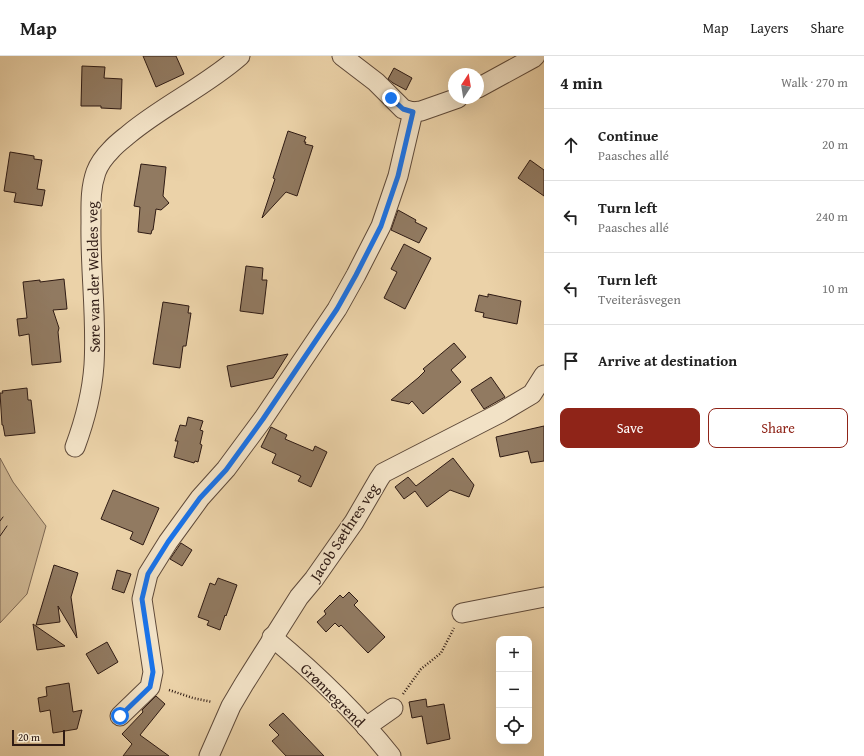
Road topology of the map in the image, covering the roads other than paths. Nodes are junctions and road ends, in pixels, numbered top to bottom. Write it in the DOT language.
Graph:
graph roads {
  1 [pos="240,56"];
  2 [pos="342,56"];
  3 [pos="535,56"];
  4 [pos="484,85"];
  5 [pos="448,102"];
  6 [pos="413,112"];
  7 [pos="544,375"];
  8 [pos="75,447"];
  9 [pos="544,597"];
  10 [pos="462,613"];
  11 [pos="272,638"];
  12 [pos="392,708"];
  13 [pos="120,716"];
  14 [pos="366,727"];
  15 [pos="209,756"];
  16 [pos="391,756"];
  1 -- 8 [label="street, Søre van der Weldes veg"];
  2 -- 6 [label="street"];
  3 -- 4 [label="street"];
  5 -- 6 [label="street"];
  6 -- 13 [label="street"];
  7 -- 11 [label="street, Jacob Sæthres veg"];
  9 -- 10 [label="street"];
  11 -- 14 [label="street, Grønnegrend"];
  11 -- 15 [label="street, Jacob Sæthres veg"];
  12 -- 14 [label="street"];
  14 -- 16 [label="street, Grønnegrend"];
}
